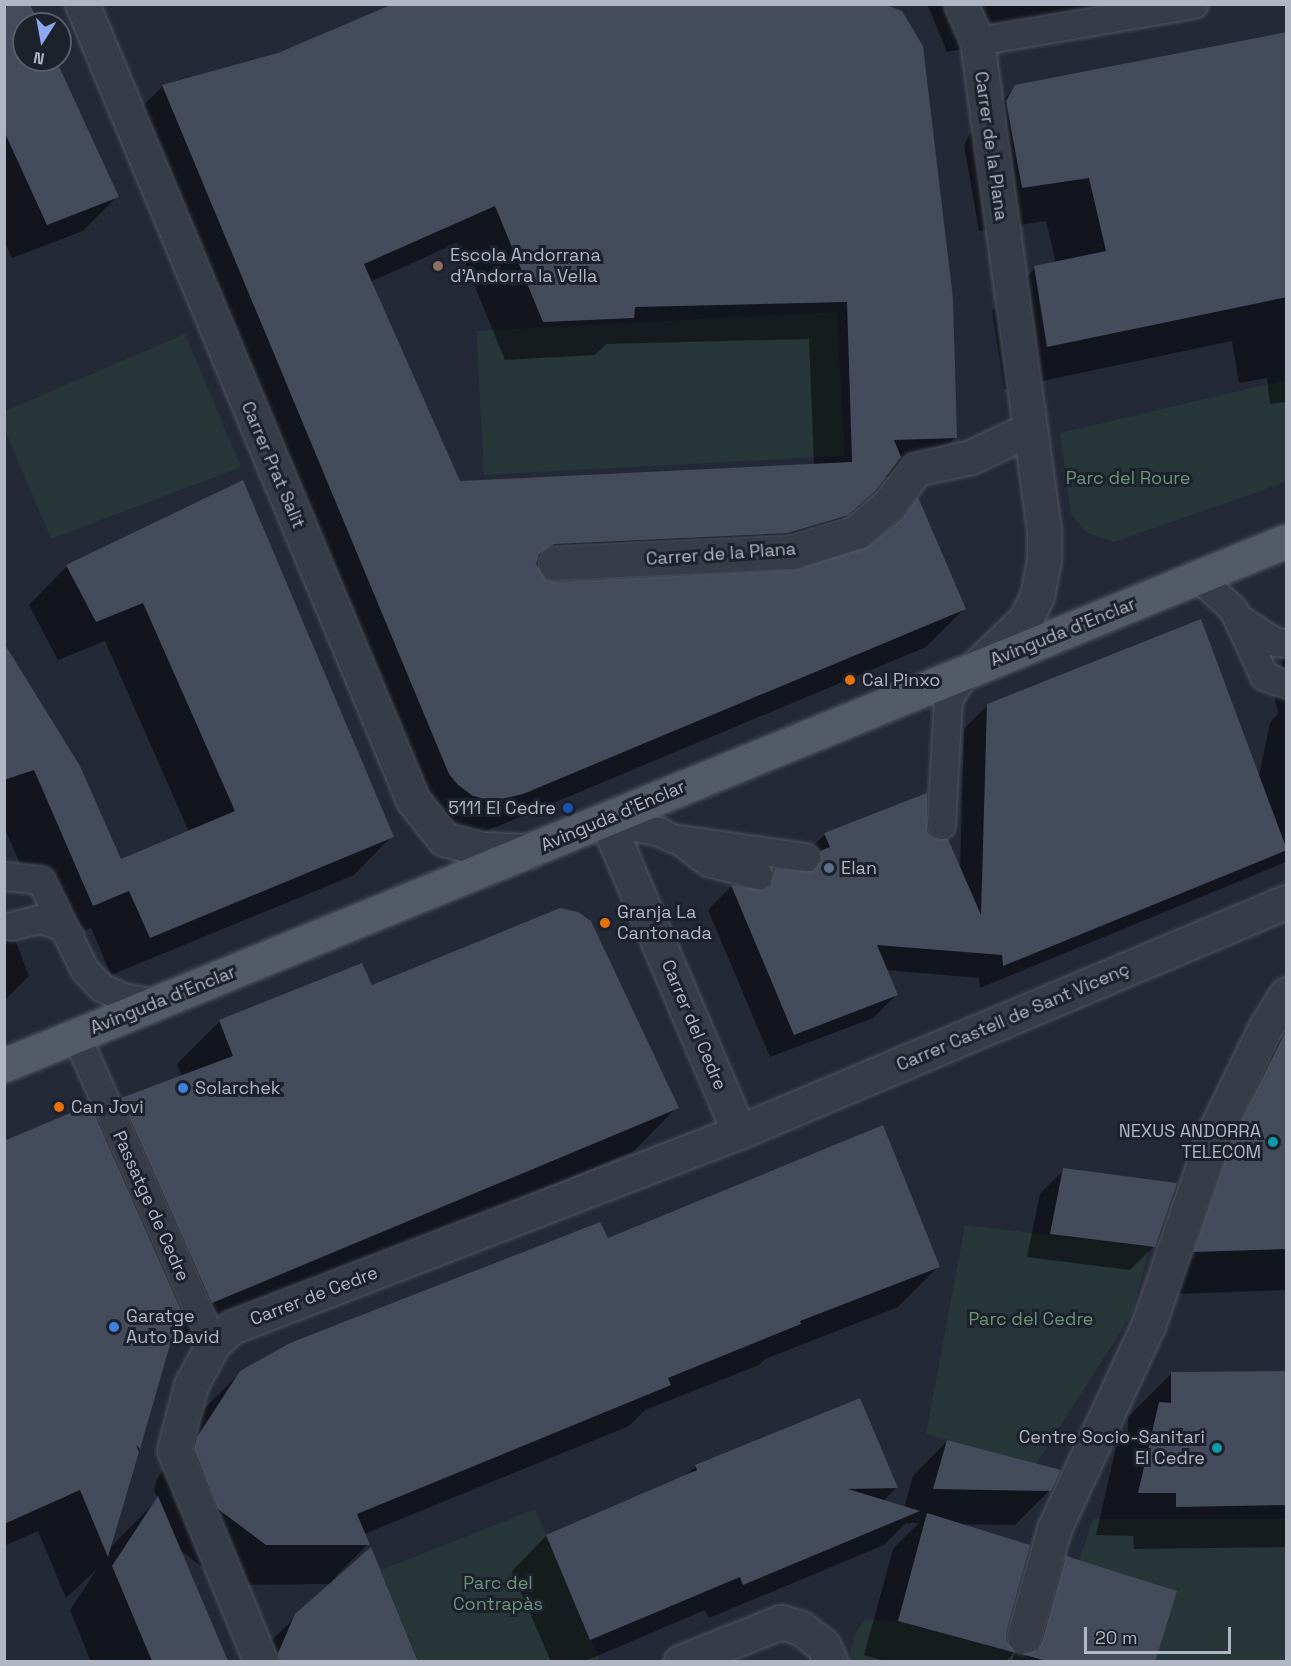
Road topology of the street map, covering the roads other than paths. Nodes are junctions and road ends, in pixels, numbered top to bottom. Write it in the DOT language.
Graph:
graph roads {
  1 [pos="82,4"];
  2 [pos="961,4"];
  3 [pos="1194,4"];
  4 [pos="977,41"];
  5 [pos="1030,429"];
  6 [pos="1287,529"];
  7 [pos="1287,541"];
  8 [pos="555,563"];
  9 [pos="1209,571"];
  10 [pos="1236,616"];
  11 [pos="1287,643"];
  12 [pos="971,669"];
  13 [pos="1287,684"];
  14 [pos="607,821"];
  15 [pos="941,825"];
  16 [pos="672,838"];
  17 [pos="529,852"];
  18 [pos="806,856"];
  19 [pos="758,875"];
  20 [pos="4,876"];
  21 [pos="1287,902"];
  22 [pos="11,926"];
  23 [pos="69,935"];
  24 [pos="1287,994"];
  25 [pos="156,1003"];
  26 [pos="76,1035"];
  27 [pos="4,1065"];
  28 [pos="739,1132"];
  29 [pos="213,1344"];
  30 [pos="1024,1636"];
  31 [pos="261,1662"];
  32 [pos="680,1662"];
  33 [pos="831,1662"];
  1 -- 17 [label="street, Carrer Prat Salit"];
  2 -- 4 [label="street, Carrer de la Plana"];
  3 -- 4 [label="lane"];
  4 -- 5 [label="street, Carrer de la Plana"];
  5 -- 8 [label="street, Carrer de la Plana"];
  5 -- 12 [label="street, Carrer de la Plana"];
  6 -- 9 [label="main road, Avinguda d'Enclar"];
  7 -- 9 [label="main road, Avinguda d'Enclar"];
  9 -- 10 [label="lane"];
  9 -- 12 [label="main road, Avinguda d'Enclar"];
  10 -- 11 [label="lane"];
  10 -- 13 [label="lane"];
  12 -- 14 [label="main road, Avinguda d'Enclar"];
  12 -- 15 [label="lane"];
  14 -- 16 [label="lane"];
  14 -- 17 [label="main road, Avinguda d'Enclar"];
  14 -- 28 [label="street, Carrer del Cedre"];
  16 -- 18 [label="lane"];
  16 -- 19 [label="lane"];
  17 -- 25 [label="main road, Avinguda d'Enclar"];
  20 -- 23 [label="lane"];
  21 -- 28 [label="street, Carrer Castell de Sant Vicenç"];
  22 -- 23 [label="lane"];
  23 -- 25 [label="lane"];
  24 -- 30 [label="street"];
  25 -- 26 [label="main road, Avinguda d'Enclar"];
  26 -- 27 [label="main road, Avinguda d'Enclar"];
  26 -- 29 [label="lane, Passatge de Cedre"];
  28 -- 29 [label="street, Carrer de Cedre"];
  29 -- 31 [label="street, Carrer de Cedre"];
  32 -- 33 [label="street"];
}
